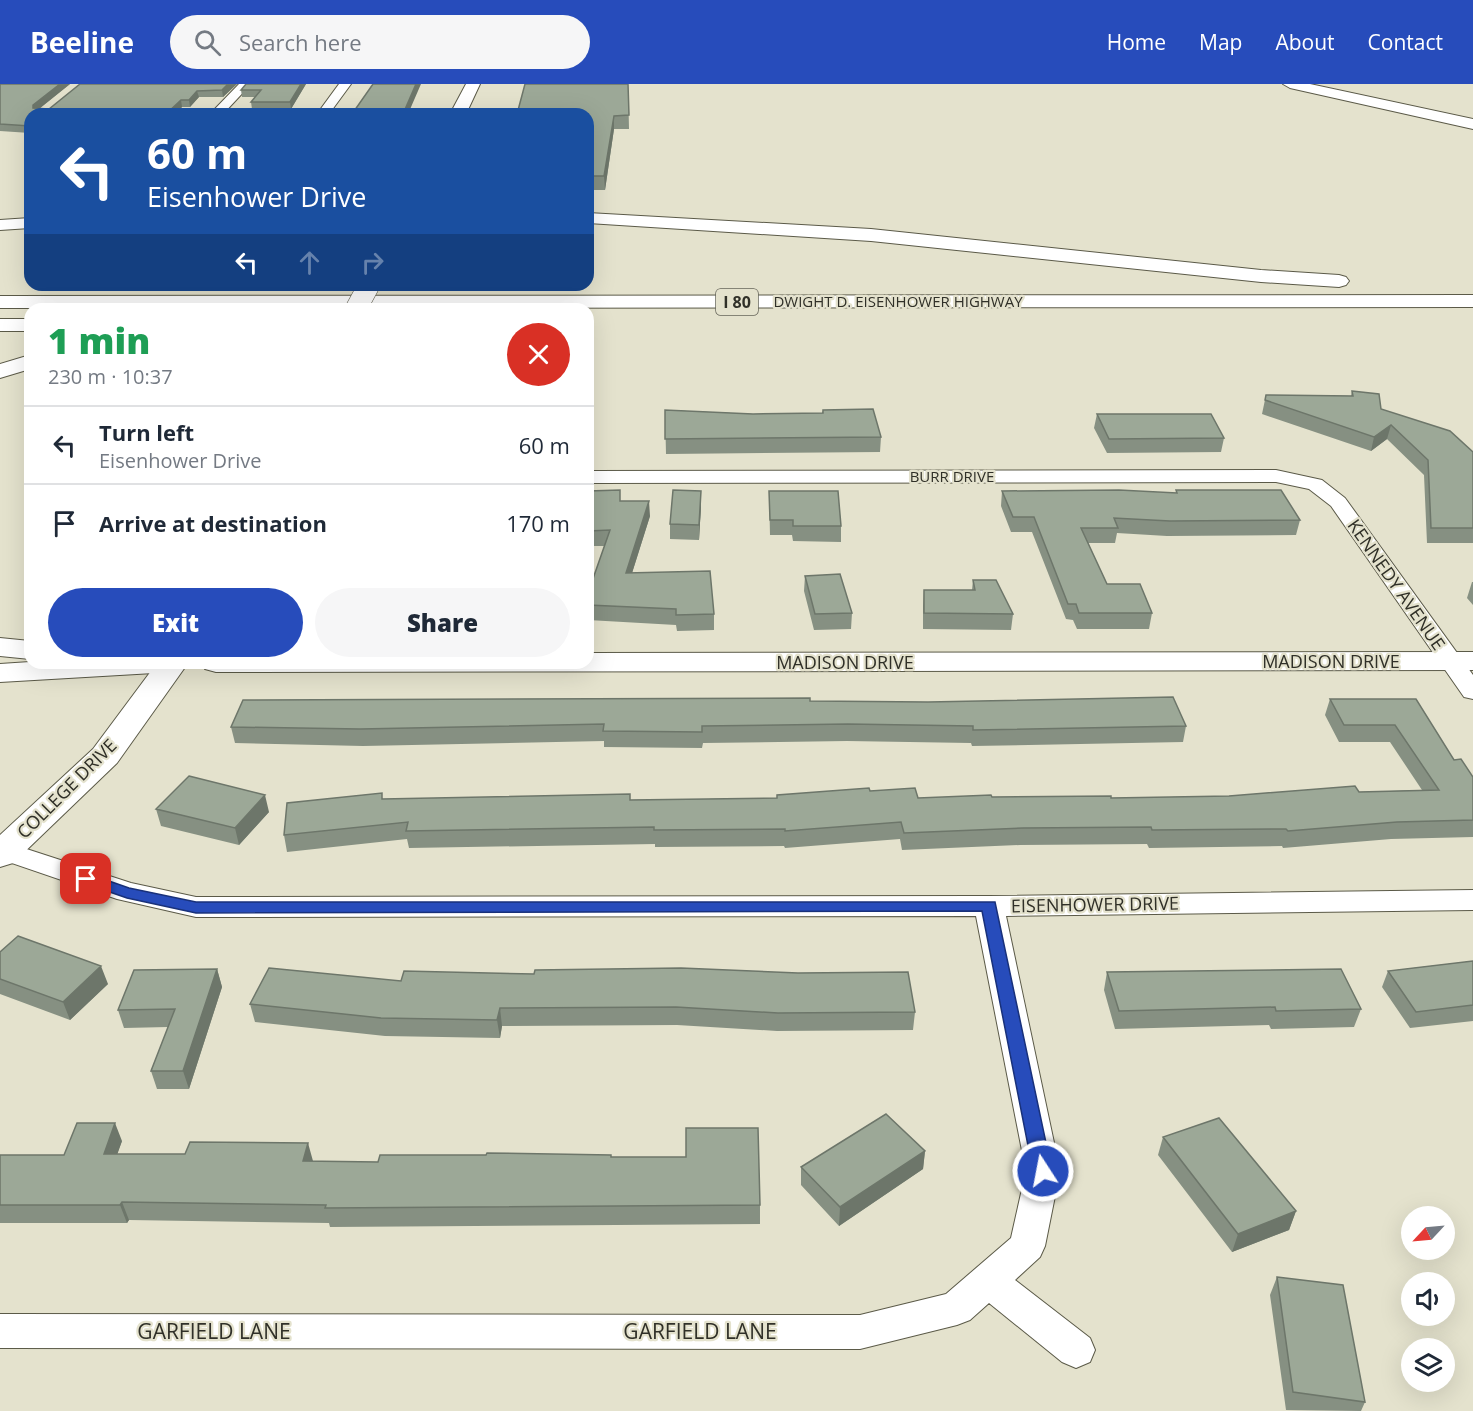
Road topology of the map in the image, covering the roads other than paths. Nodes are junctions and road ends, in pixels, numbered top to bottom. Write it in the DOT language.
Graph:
graph roads {
  1 [pos="245,84"];
  2 [pos="345,84"];
  3 [pos="473,84"];
  4 [pos="1290,84"];
  5 [pos="222,108"];
  6 [pos="327,108"];
  7 [pos="461,108"];
  8 [pos="1473,124"];
  9 [pos="594,218"];
  10 [pos="24,223"];
  11 [pos="0,225"];
  12 [pos="1473,288"];
  13 [pos="0,302"];
  14 [pos="1473,302"];
  15 [pos="0,325"];
  16 [pos="24,325"];
  17 [pos="24,364"];
  18 [pos="0,371"];
  19 [pos="594,477"];
  20 [pos="1315,484"];
  21 [pos="0,647"];
  22 [pos="24,649"];
  23 [pos="1461,661"];
  24 [pos="594,663"];
  25 [pos="69,669"];
  26 [pos="168,669"];
  27 [pos="0,673"];
  28 [pos="1473,692"];
  29 [pos="3,853"];
  30 [pos="1473,900"];
  31 [pos="989,906"];
  32 [pos="988,1281"];
  33 [pos="0,1331"];
  34 [pos="1076,1350"];
  1 -- 5 [label="street"];
  2 -- 6 [label="street"];
  3 -- 7 [label="main road"];
  4 -- 8 [label="main road"];
  9 -- 12 [label="main road"];
  10 -- 11 [label="main road"];
  13 -- 14 [label="main road, DWIGHT D. EISENHOWER HIGHWAY / I 80"];
  15 -- 16 [label="main road"];
  17 -- 18 [label="main road"];
  19 -- 20 [label="street, BURR DRIVE"];
  20 -- 23 [label="street, KENNEDY AVENUE"];
  21 -- 22 [label="main road"];
  23 -- 24 [label="main road, MADISON DRIVE"];
  23 -- 28 [label="street, KENNEDY AVENUE"];
  25 -- 27 [label="main road"];
  26 -- 29 [label="main road, COLLEGE DRIVE"];
  29 -- 31 [label="street, EISENHOWER DRIVE"];
  30 -- 31 [label="street, EISENHOWER DRIVE"];
  31 -- 32 [label="street, GARFIELD LANE"];
  32 -- 33 [label="street, GARFIELD LANE"];
  32 -- 34 [label="street"];
}
